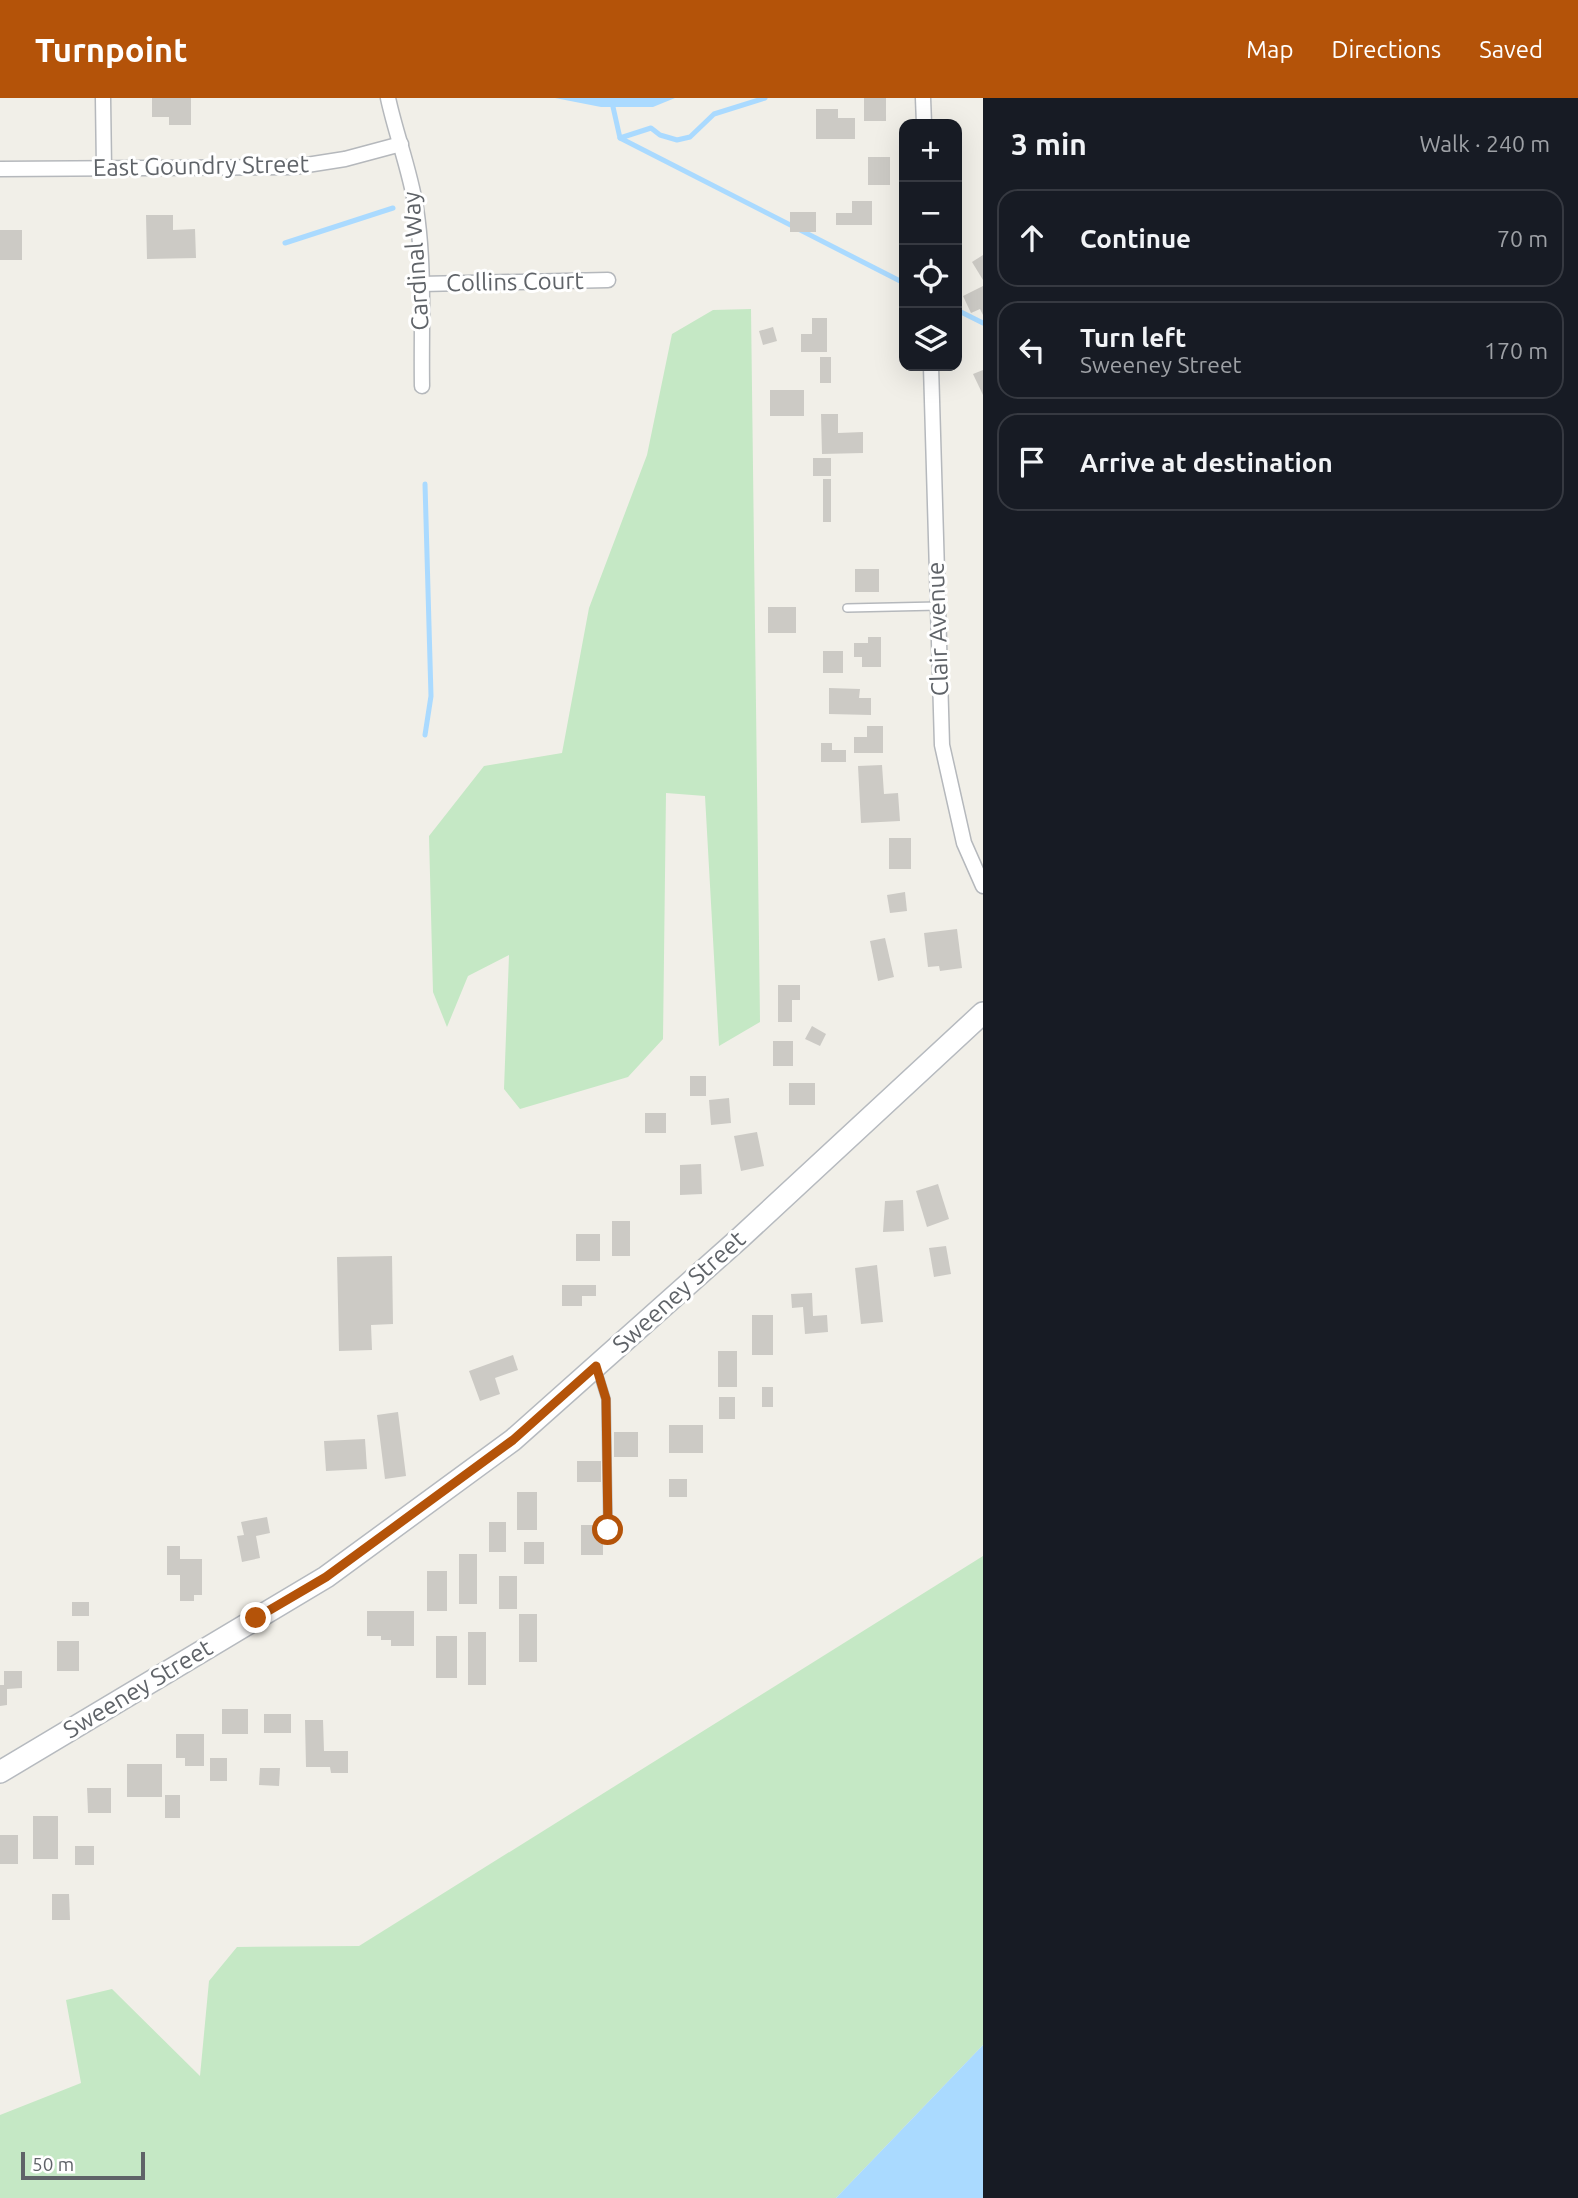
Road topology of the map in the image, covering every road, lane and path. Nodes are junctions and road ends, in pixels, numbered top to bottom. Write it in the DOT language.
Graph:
graph roads {
  1 [pos="103,98"];
  2 [pos="388,98"];
  3 [pos="923,98"];
  4 [pos="924,119"];
  5 [pos="401,144"];
  6 [pos="0,169"];
  7 [pos="104,169"];
  8 [pos="608,280"];
  9 [pos="421,284"];
  10 [pos="931,371"];
  11 [pos="422,386"];
  12 [pos="938,606"];
  13 [pos="848,608"];
  14 [pos="983,886"];
  15 [pos="983,1013"];
  16 [pos="596,1366"];
  17 [pos="608,1530"];
  18 [pos="0,1772"];
  1 -- 7 [label="street"];
  2 -- 5 [label="street, Cardinal Way"];
  3 -- 4 [label="street"];
  5 -- 7 [label="street, East Goundry Street"];
  5 -- 9 [label="street, Cardinal Way"];
  6 -- 7 [label="street, East Goundry Street"];
  8 -- 9 [label="street, Collins Court"];
  9 -- 11 [label="street, Cardinal Way"];
  10 -- 12 [label="street, Clair Avenue"];
  12 -- 13 [label="lane"];
  12 -- 14 [label="street, Clair Avenue"];
  15 -- 16 [label="street, Sweeney Street"];
  16 -- 17 [label="lane"];
  16 -- 18 [label="street, Sweeney Street"];
}
